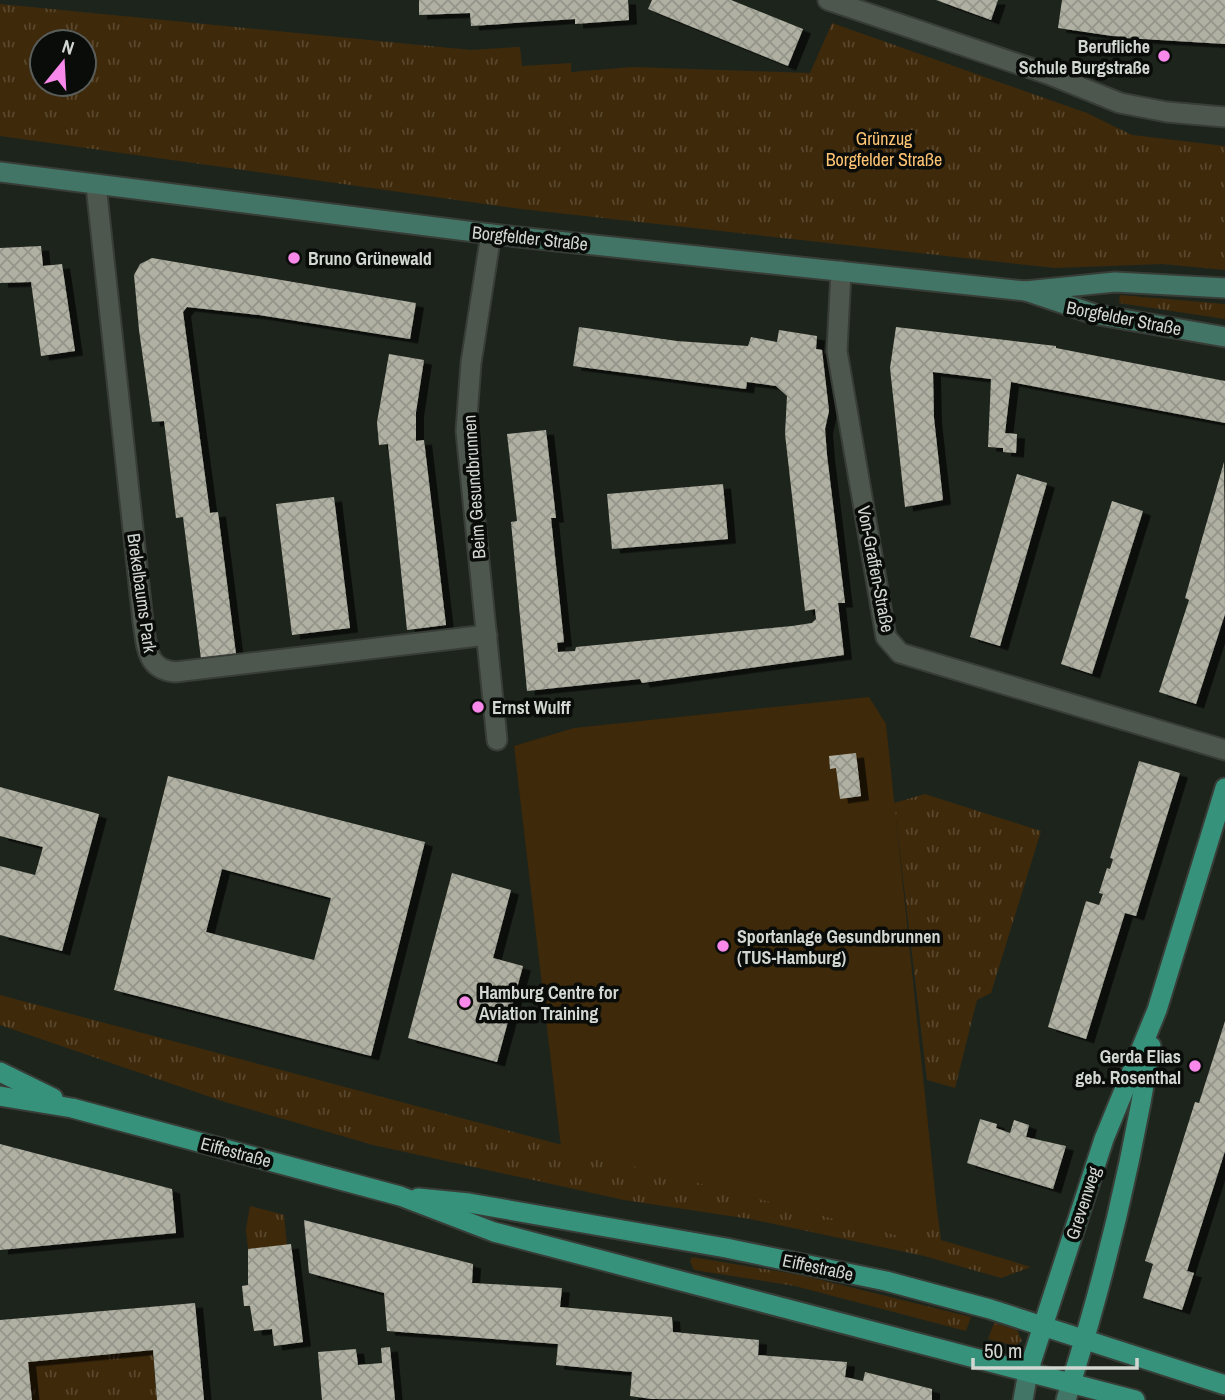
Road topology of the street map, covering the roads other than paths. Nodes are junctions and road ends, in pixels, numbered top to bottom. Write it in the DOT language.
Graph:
graph roads {
  1 [pos="831,1"];
  2 [pos="1225,117"];
  3 [pos="0,173"];
  4 [pos="36,178"];
  5 [pos="0,183"];
  6 [pos="96,185"];
  7 [pos="491,234"];
  8 [pos="841,271"];
  9 [pos="1225,288"];
  10 [pos="1026,291"];
  11 [pos="1225,337"];
  12 [pos="487,635"];
  13 [pos="497,740"];
  14 [pos="1225,750"];
  15 [pos="1225,788"];
  16 [pos="1157,1010"];
  17 [pos="0,1072"];
  18 [pos="0,1096"];
  19 [pos="72,1108"];
  20 [pos="400,1196"];
  21 [pos="1042,1326"];
  22 [pos="1085,1339"];
  23 [pos="1028,1372"];
  24 [pos="1225,1385"];
  25 [pos="1068,1392"];
  26 [pos="1023,1400"];
  27 [pos="1135,1400"];
  1 -- 2 [label="street"];
  3 -- 4 [label="main road, Borgfelder Straße"];
  4 -- 5 [label="main road, Borgfelder Straße"];
  4 -- 6 [label="main road, Borgfelder Straße"];
  6 -- 7 [label="main road, Borgfelder Straße"];
  6 -- 12 [label="street, Brekelbaums Park"];
  7 -- 8 [label="main road, Borgfelder Straße"];
  7 -- 12 [label="street, Beim Gesundbrunnen"];
  8 -- 10 [label="main road, Borgfelder Straße"];
  8 -- 14 [label="street, Von-Graffen-Straße"];
  9 -- 10 [label="main road, Borgfelder Straße"];
  10 -- 11 [label="main road, Borgfelder Straße"];
  12 -- 13 [label="street, Beim Gesundbrunnen"];
  15 -- 16 [label="main road, Grevenweg"];
  16 -- 21 [label="main road, Grevenweg"];
  16 -- 22 [label="main road, Grevenweg"];
  17 -- 19 [label="main road, Eiffestraße"];
  18 -- 19 [label="main road, Eiffestraße"];
  19 -- 20 [label="main road, Eiffestraße"];
  20 -- 21 [label="main road, Eiffestraße"];
  20 -- 23 [label="main road, Eiffestraße"];
  21 -- 22 [label="main road, Eiffestraße"];
  21 -- 23 [label="main road, Grevenweg"];
  22 -- 24 [label="main road, Eiffestraße"];
  22 -- 25 [label="main road, Grevenweg"];
  23 -- 25 [label="main road, Eiffestraße"];
  23 -- 26 [label="main road, Grevenweg"];
  25 -- 27 [label="main road, Eiffestraße"];
}
